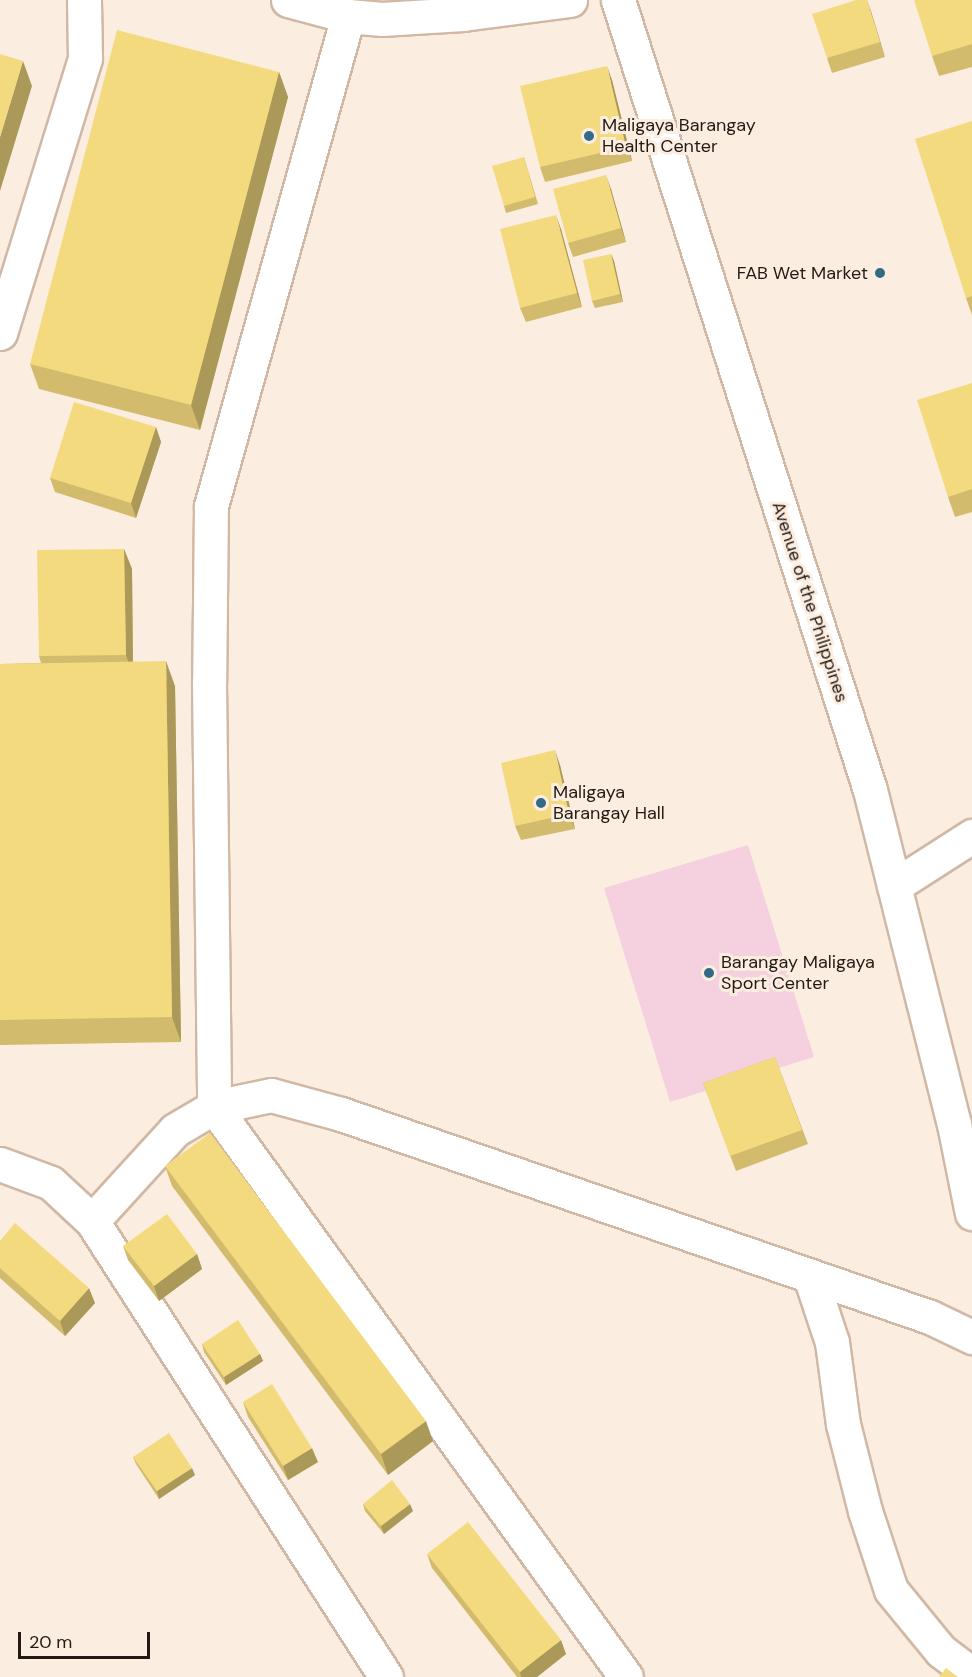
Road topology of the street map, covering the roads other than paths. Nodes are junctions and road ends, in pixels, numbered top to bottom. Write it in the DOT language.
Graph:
graph roads {
  1 [pos="84,0"];
  2 [pos="288,0"];
  3 [pos="570,0"];
  4 [pos="618,0"];
  5 [pos="330,8"];
  6 [pos="0,333"];
  7 [pos="972,836"];
  8 [pos="894,886"];
  9 [pos="214,1107"];
  10 [pos="0,1164"];
  11 [pos="972,1213"];
  12 [pos="92,1221"];
  13 [pos="810,1276"];
  14 [pos="972,1337"];
  15 [pos="972,1674"];
  16 [pos="386,1677"];
  17 [pos="626,1677"];
  1 -- 6 [label="street"];
  2 -- 5 [label="street"];
  3 -- 5 [label="street"];
  4 -- 8 [label="street, Avenue of the Philippines"];
  5 -- 9 [label="street"];
  7 -- 8 [label="street"];
  8 -- 11 [label="street, Avenue of the Philippines"];
  9 -- 12 [label="street"];
  9 -- 13 [label="street"];
  9 -- 17 [label="street"];
  10 -- 12 [label="street"];
  12 -- 16 [label="street"];
  13 -- 14 [label="street"];
  13 -- 15 [label="street"];
}
